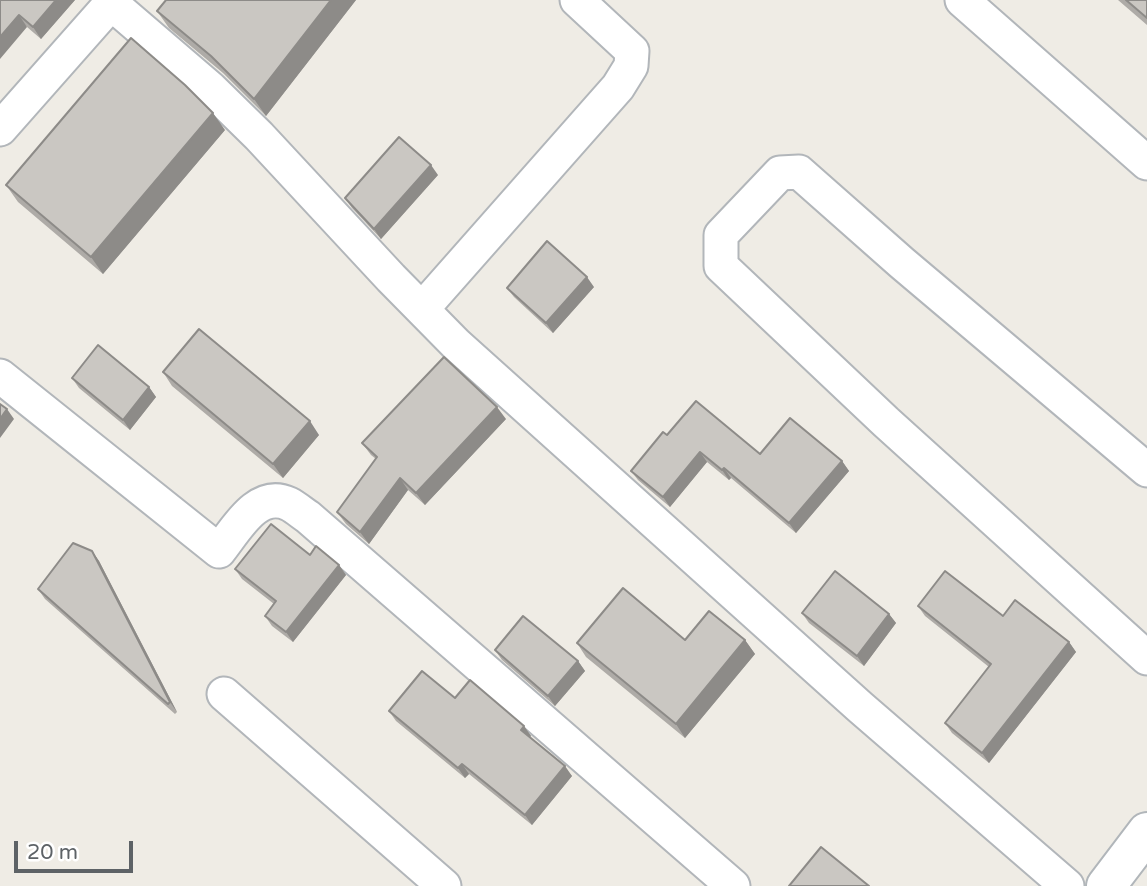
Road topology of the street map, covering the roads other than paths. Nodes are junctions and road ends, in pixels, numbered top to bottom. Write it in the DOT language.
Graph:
graph roads {
  1 [pos="577,0"];
  2 [pos="962,0"];
  3 [pos="113,2"];
  4 [pos="0,129"];
  5 [pos="1147,163"];
  6 [pos="422,309"];
  7 [pos="0,376"];
  8 [pos="1147,470"];
  9 [pos="1147,659"];
  10 [pos="224,694"];
  11 [pos="1147,832"];
  12 [pos="444,886"];
  13 [pos="733,886"];
  14 [pos="1067,886"];
  15 [pos="1106,886"];
  1 -- 6 [label="street"];
  2 -- 5 [label="street"];
  3 -- 4 [label="street"];
  3 -- 6 [label="street"];
  6 -- 14 [label="street"];
  7 -- 13 [label="street"];
  8 -- 9 [label="street"];
  10 -- 12 [label="street"];
  11 -- 15 [label="street"];
}
